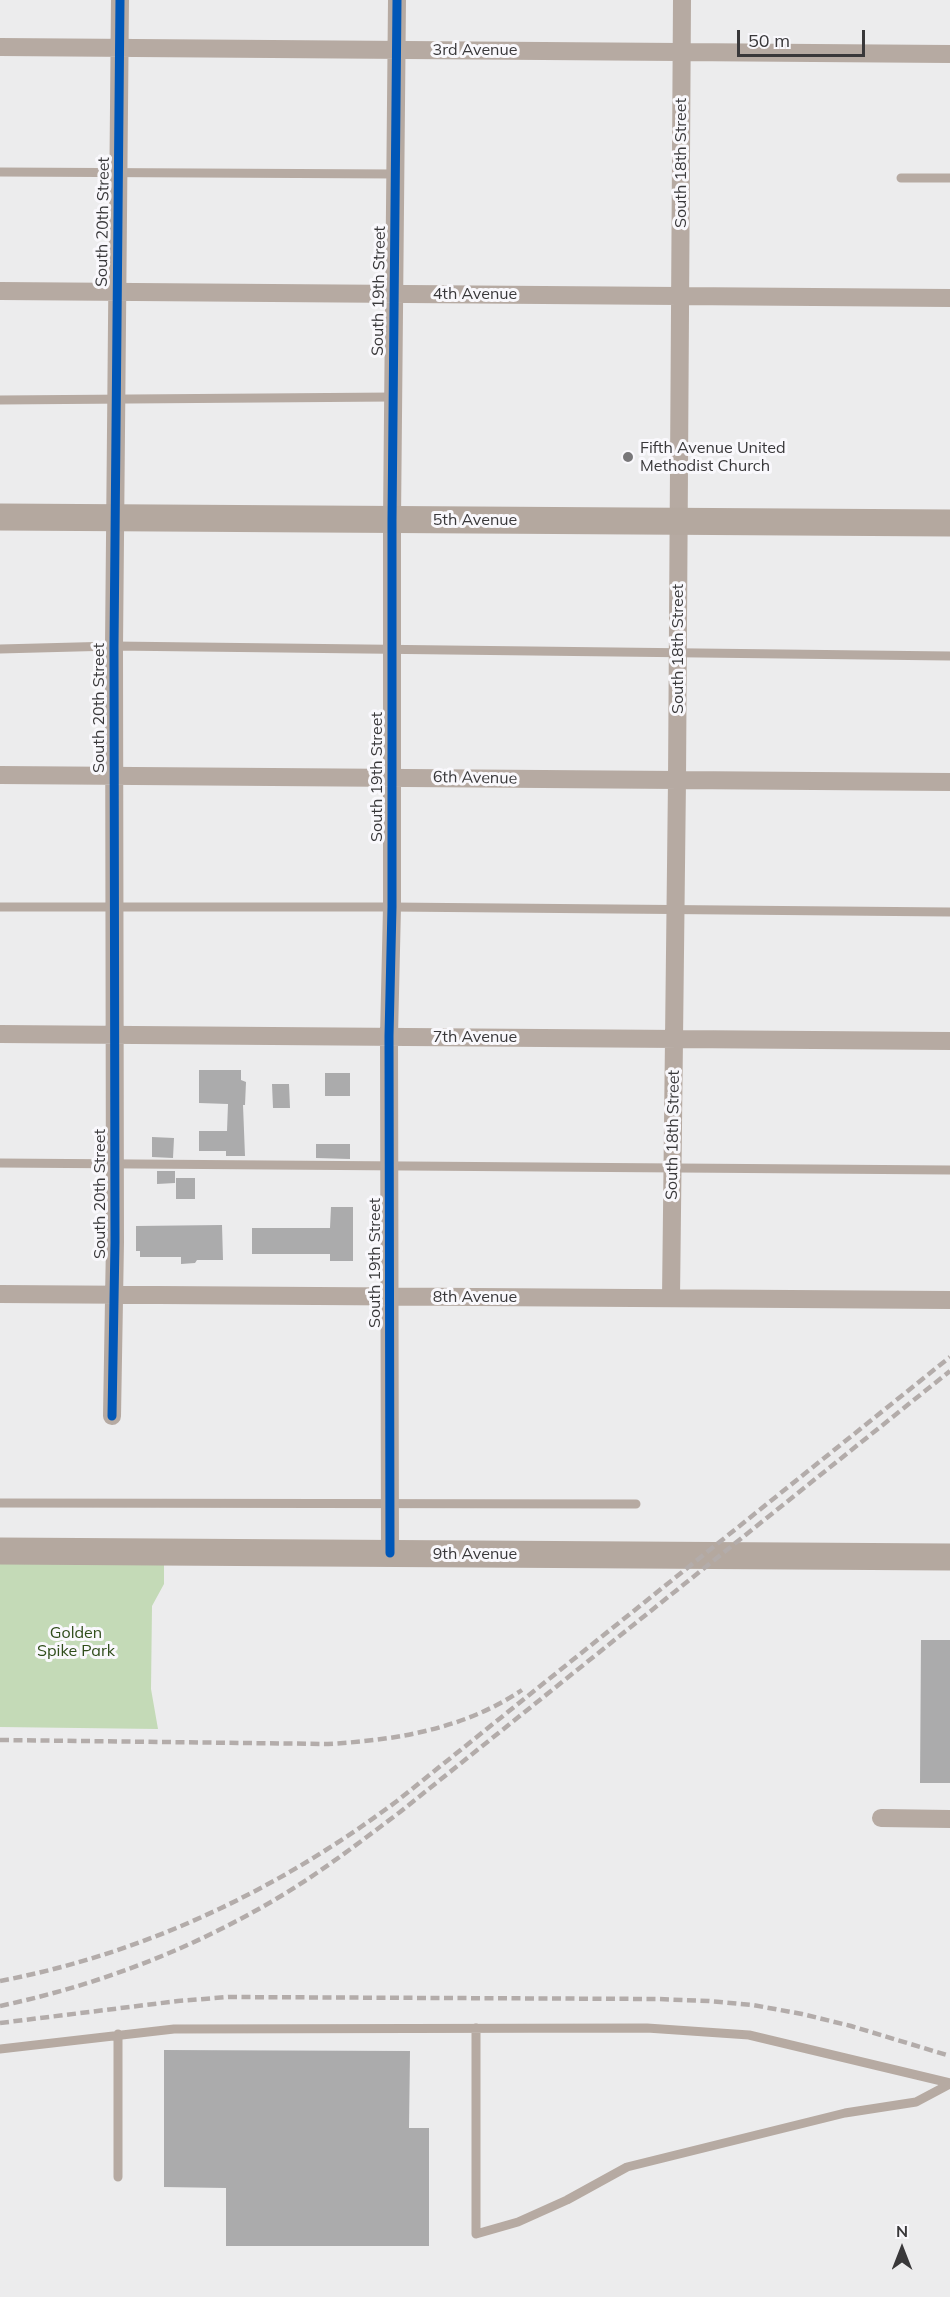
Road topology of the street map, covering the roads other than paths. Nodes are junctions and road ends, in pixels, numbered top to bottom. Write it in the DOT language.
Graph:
graph roads {
  1 [pos="120,0"];
  2 [pos="397,0"];
  3 [pos="682,0"];
  4 [pos="0,47"];
  5 [pos="120,48"];
  6 [pos="397,50"];
  7 [pos="682,52"];
  8 [pos="950,54"];
  9 [pos="0,172"];
  10 [pos="119,172"];
  11 [pos="396,174"];
  12 [pos="901,178"];
  13 [pos="950,178"];
  14 [pos="0,291"];
  15 [pos="118,291"];
  16 [pos="394,294"];
  17 [pos="680,296"];
  18 [pos="950,298"];
  19 [pos="393,397"];
  20 [pos="117,399"];
  21 [pos="0,400"];
  22 [pos="0,517"];
  23 [pos="115,518"];
  24 [pos="392,520"];
  25 [pos="678,522"];
  26 [pos="950,524"];
  27 [pos="114,646"];
  28 [pos="0,649"];
  29 [pos="392,649"];
  30 [pos="678,652"];
  31 [pos="950,656"];
  32 [pos="0,775"];
  33 [pos="114,776"];
  34 [pos="391,777"];
  35 [pos="677,780"];
  36 [pos="950,782"];
  37 [pos="0,907"];
  38 [pos="115,907"];
  39 [pos="392,907"];
  40 [pos="676,910"];
  41 [pos="950,912"];
  42 [pos="0,1034"];
  43 [pos="115,1035"];
  44 [pos="389,1036"];
  45 [pos="675,1039"];
  46 [pos="950,1041"];
  47 [pos="0,1162"];
  48 [pos="115,1164"];
  49 [pos="391,1165"];
  50 [pos="673,1167"];
  51 [pos="950,1170"];
  52 [pos="0,1294"];
  53 [pos="114,1295"];
  54 [pos="390,1296"];
  55 [pos="671,1298"];
  56 [pos="950,1300"];
  57 [pos="112,1416"];
  58 [pos="390,1502"];
  59 [pos="0,1503"];
  60 [pos="636,1504"];
  61 [pos="0,1551"];
  62 [pos="390,1553"];
  63 [pos="950,1557"];
  64 [pos="881,1818"];
  65 [pos="950,1819"];
  66 [pos="476,2028"];
  67 [pos="118,2034"];
  68 [pos="0,2049"];
  69 [pos="950,2084"];
  70 [pos="118,2177"];
  1 -- 5 [label="street, South 20th Street"];
  2 -- 6 [label="street, South 19th Street"];
  3 -- 7 [label="street, South 18th Street"];
  4 -- 5 [label="street, 3rd Avenue"];
  5 -- 6 [label="street, 3rd Avenue"];
  5 -- 10 [label="street, South 20th Street"];
  6 -- 7 [label="street, 3rd Avenue"];
  6 -- 11 [label="street, South 19th Street"];
  7 -- 8 [label="street, 3rd Avenue"];
  7 -- 17 [label="street, South 18th Street"];
  9 -- 10 [label="lane"];
  10 -- 11 [label="lane"];
  10 -- 15 [label="street, South 20th Street"];
  11 -- 16 [label="street, South 19th Street"];
  12 -- 13 [label="lane"];
  14 -- 15 [label="street, 4th Avenue"];
  15 -- 16 [label="street, 4th Avenue"];
  15 -- 20 [label="street, South 20th Street"];
  16 -- 17 [label="street, 4th Avenue"];
  16 -- 19 [label="street, South 19th Street"];
  17 -- 18 [label="street, 4th Avenue"];
  17 -- 25 [label="street, South 18th Street"];
  19 -- 20 [label="lane"];
  19 -- 24 [label="street, South 19th Street"];
  20 -- 21 [label="lane"];
  20 -- 23 [label="street, South 20th Street"];
  22 -- 23 [label="street, 5th Avenue"];
  23 -- 24 [label="street, 5th Avenue"];
  23 -- 27 [label="street, South 20th Street"];
  24 -- 25 [label="street, 5th Avenue"];
  24 -- 29 [label="street, South 19th Street"];
  25 -- 26 [label="street, 5th Avenue"];
  25 -- 30 [label="street, South 18th Street"];
  27 -- 28 [label="lane"];
  27 -- 29 [label="lane"];
  27 -- 33 [label="street, South 20th Street"];
  29 -- 30 [label="lane"];
  29 -- 34 [label="street, South 19th Street"];
  30 -- 31 [label="lane"];
  30 -- 35 [label="street, South 18th Street"];
  32 -- 33 [label="street, 6th Avenue"];
  33 -- 34 [label="street, 6th Avenue"];
  33 -- 38 [label="street, South 20th Street"];
  34 -- 35 [label="street, 6th Avenue"];
  34 -- 39 [label="street, South 19th Street"];
  35 -- 36 [label="street, 6th Avenue"];
  35 -- 40 [label="street, South 18th Street"];
  37 -- 38 [label="lane"];
  38 -- 39 [label="lane"];
  38 -- 43 [label="street, South 20th Street"];
  39 -- 40 [label="lane"];
  39 -- 44 [label="street, South 19th Street"];
  40 -- 41 [label="lane"];
  40 -- 45 [label="street, South 18th Street"];
  42 -- 43 [label="street, 7th Avenue"];
  43 -- 44 [label="street, 7th Avenue"];
  43 -- 48 [label="street, South 20th Street"];
  44 -- 45 [label="street, 7th Avenue"];
  44 -- 49 [label="street, South 19th Street"];
  45 -- 46 [label="street, 7th Avenue"];
  45 -- 50 [label="street, South 18th Street"];
  47 -- 48 [label="lane"];
  48 -- 49 [label="lane"];
  48 -- 53 [label="street, South 20th Street"];
  49 -- 50 [label="lane"];
  49 -- 54 [label="street, South 19th Street"];
  50 -- 51 [label="lane"];
  50 -- 55 [label="street, South 18th Street"];
  52 -- 53 [label="street, 8th Avenue"];
  53 -- 54 [label="street, 8th Avenue"];
  53 -- 57 [label="street, South 20th Street"];
  54 -- 55 [label="street, 8th Avenue"];
  54 -- 58 [label="street, South 19th Street"];
  55 -- 56 [label="street, 8th Avenue"];
  58 -- 59 [label="lane"];
  58 -- 60 [label="lane"];
  58 -- 62 [label="street, South 19th Street"];
  61 -- 62 [label="street, 9th Avenue"];
  62 -- 63 [label="street, 9th Avenue"];
  64 -- 65 [label="street"];
  66 -- 67 [label="lane"];
  66 -- 69 [label="lane"];
  66 -- 69 [label="lane"];
  67 -- 68 [label="lane"];
  67 -- 70 [label="lane"];
}
